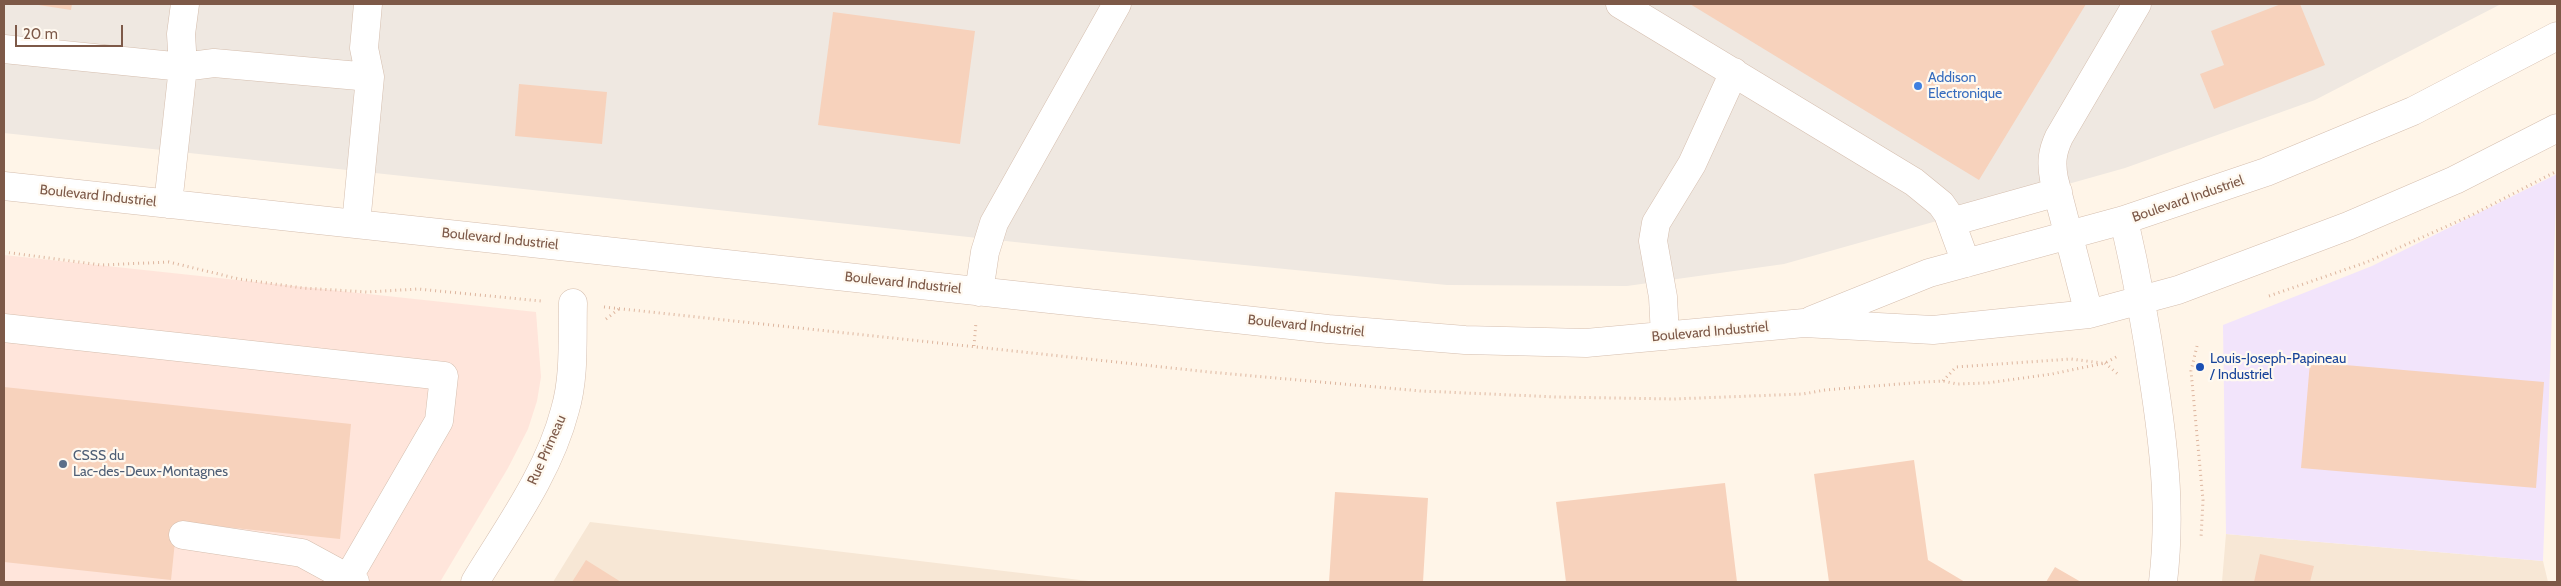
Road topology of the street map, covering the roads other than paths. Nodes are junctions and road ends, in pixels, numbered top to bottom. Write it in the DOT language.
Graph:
graph roads {
  1 [pos="184,4"];
  2 [pos="368,4"];
  3 [pos="1117,4"];
  4 [pos="1620,4"];
  5 [pos="2137,4"];
  6 [pos="2557,36"];
  7 [pos="4,49"];
  8 [pos="183,67"];
  9 [pos="1734,72"];
  10 [pos="370,77"];
  11 [pos="2557,128"];
  12 [pos="4,186"];
  13 [pos="2058,192"];
  14 [pos="168,204"];
  15 [pos="2124,220"];
  16 [pos="1951,222"];
  17 [pos="356,224"];
  18 [pos="2070,234"];
  19 [pos="1966,263"];
  20 [pos="979,292"];
  21 [pos="2142,300"];
  22 [pos="573,303"];
  23 [pos="2089,314"];
  24 [pos="1804,323"];
  25 [pos="4,328"];
  26 [pos="1665,336"];
  27 [pos="183,535"];
  28 [pos="351,580"];
  29 [pos="475,582"];
  30 [pos="2163,582"];
  1 -- 8 [label="street"];
  2 -- 10 [label="street"];
  3 -- 20 [label="street"];
  4 -- 9 [label="street"];
  5 -- 13 [label="street"];
  6 -- 15 [label="street, Boulevard Industriel"];
  7 -- 8 [label="street"];
  8 -- 10 [label="street"];
  8 -- 14 [label="street"];
  9 -- 16 [label="street"];
  9 -- 26 [label="street"];
  10 -- 17 [label="street"];
  11 -- 21 [label="street, Boulevard Industriel"];
  12 -- 14 [label="street, Boulevard Industriel"];
  13 -- 16 [label="street"];
  13 -- 18 [label="street"];
  14 -- 17 [label="street, Boulevard Industriel"];
  15 -- 18 [label="street, Boulevard Industriel"];
  15 -- 21 [label="street"];
  16 -- 19 [label="street"];
  17 -- 20 [label="street, Boulevard Industriel"];
  18 -- 19 [label="street, Boulevard Industriel"];
  18 -- 23 [label="street"];
  19 -- 24 [label="street, Boulevard Industriel"];
  20 -- 26 [label="street, Boulevard Industriel"];
  21 -- 23 [label="street, Boulevard Industriel"];
  21 -- 30 [label="street"];
  22 -- 29 [label="street, Rue Primeau"];
  23 -- 24 [label="street, Boulevard Industriel"];
  24 -- 26 [label="street, Boulevard Industriel"];
  25 -- 28 [label="street"];
  27 -- 28 [label="street"];
}
